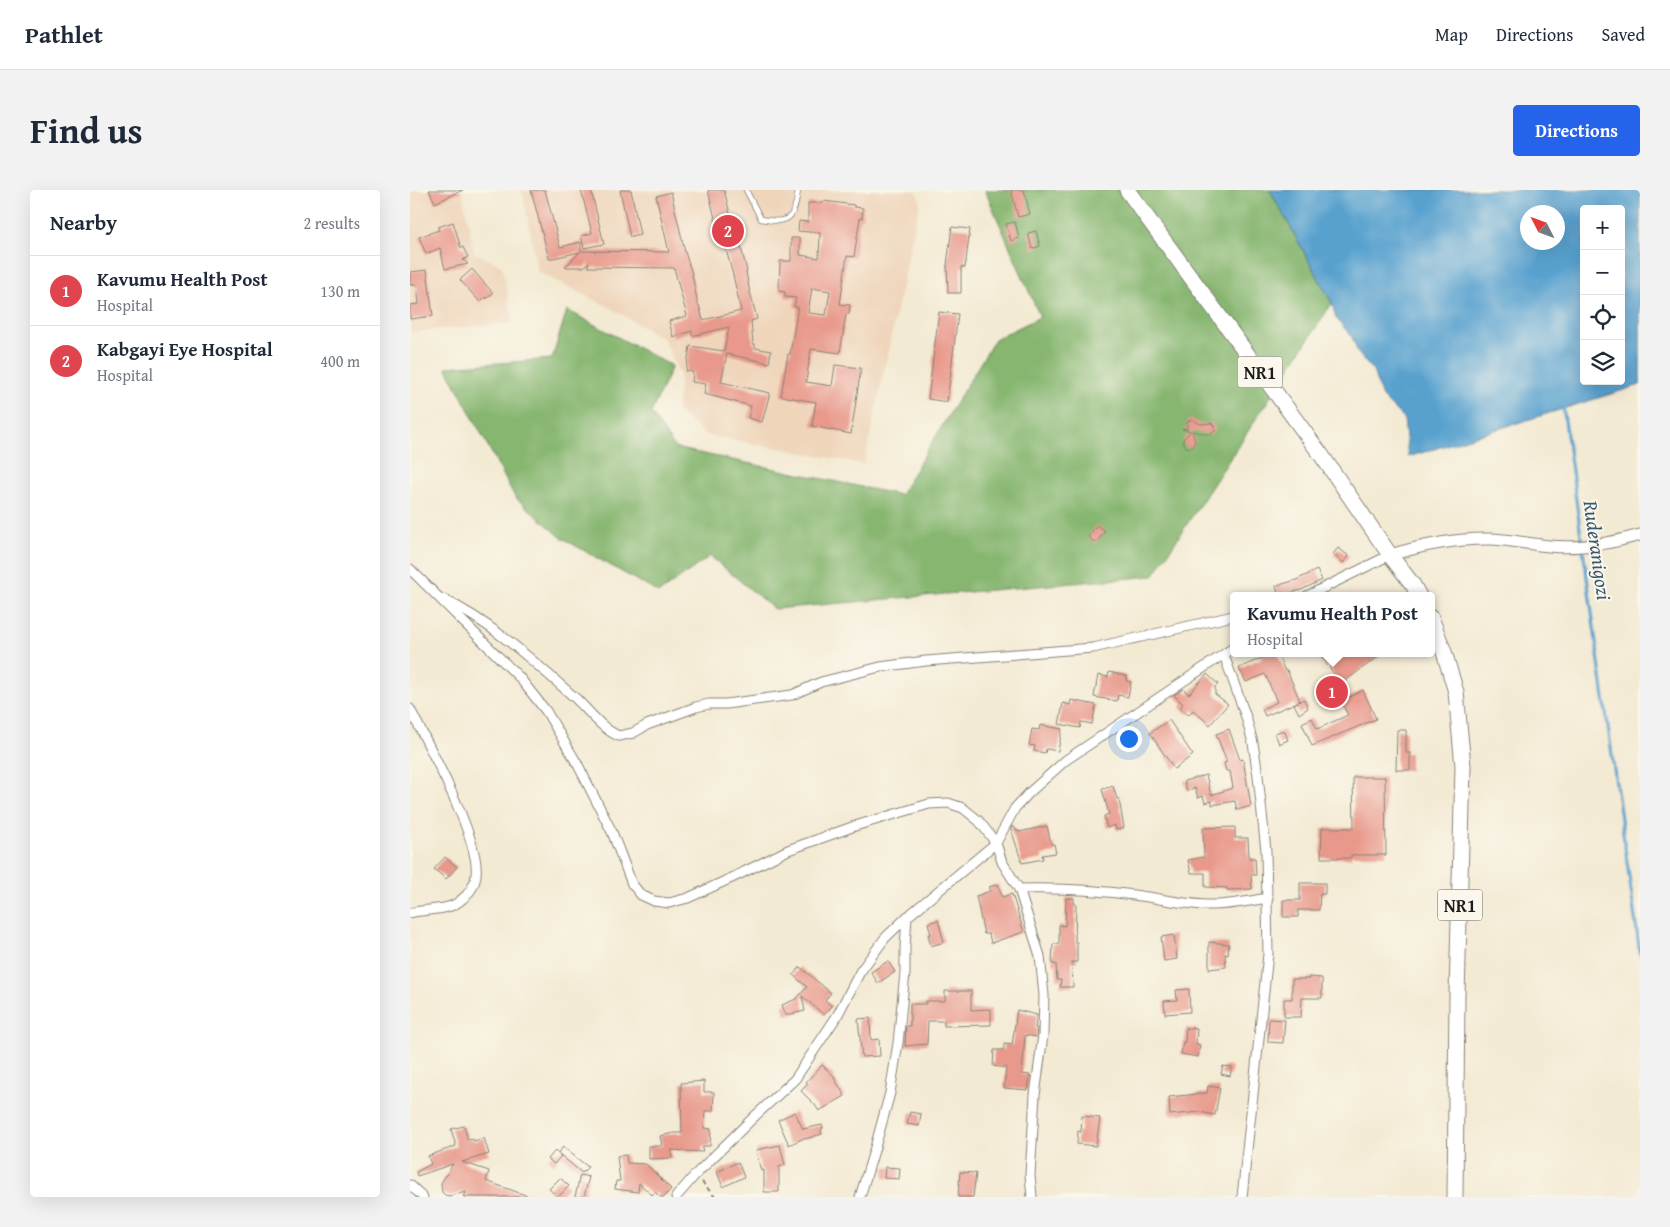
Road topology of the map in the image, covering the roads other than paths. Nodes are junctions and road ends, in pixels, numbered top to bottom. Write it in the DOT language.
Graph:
graph roads {
  1 [pos="746,190"];
  2 [pos="798,190"];
  3 [pos="1128,190"];
  4 [pos="1640,535"];
  5 [pos="1390,556"];
  6 [pos="410,570"];
  7 [pos="1315,592"];
  8 [pos="1417,592"];
  9 [pos="436,595"];
  10 [pos="1230,617"];
  11 [pos="1435,628"];
  12 [pos="1230,650"];
  13 [pos="1224,655"];
  14 [pos="410,709"];
  15 [pos="996,843"];
  16 [pos="1019,889"];
  17 [pos="1268,898"];
  18 [pos="410,913"];
  19 [pos="907,917"];
  20 [pos="410,1185"];
  21 [pos="422,1197"];
  22 [pos="676,1197"];
  23 [pos="860,1197"];
  24 [pos="1032,1197"];
  25 [pos="1242,1197"];
  26 [pos="1455,1197"];
  1 -- 2 [label="lane"];
  3 -- 5 [label="highway, NR1"];
  4 -- 5 [label="street"];
  5 -- 7 [label="street"];
  5 -- 8 [label="highway, NR1"];
  6 -- 9 [label="street"];
  9 -- 10 [label="street"];
  9 -- 15 [label="street"];
  11 -- 26 [label="highway, NR1"];
  12 -- 13 [label="street"];
  13 -- 15 [label="street"];
  13 -- 17 [label="street"];
  14 -- 18 [label="street"];
  15 -- 16 [label="street"];
  15 -- 19 [label="street"];
  16 -- 17 [label="street"];
  16 -- 24 [label="street"];
  17 -- 25 [label="street"];
  19 -- 22 [label="street"];
  19 -- 23 [label="street"];
  20 -- 21 [label="street"];
}
